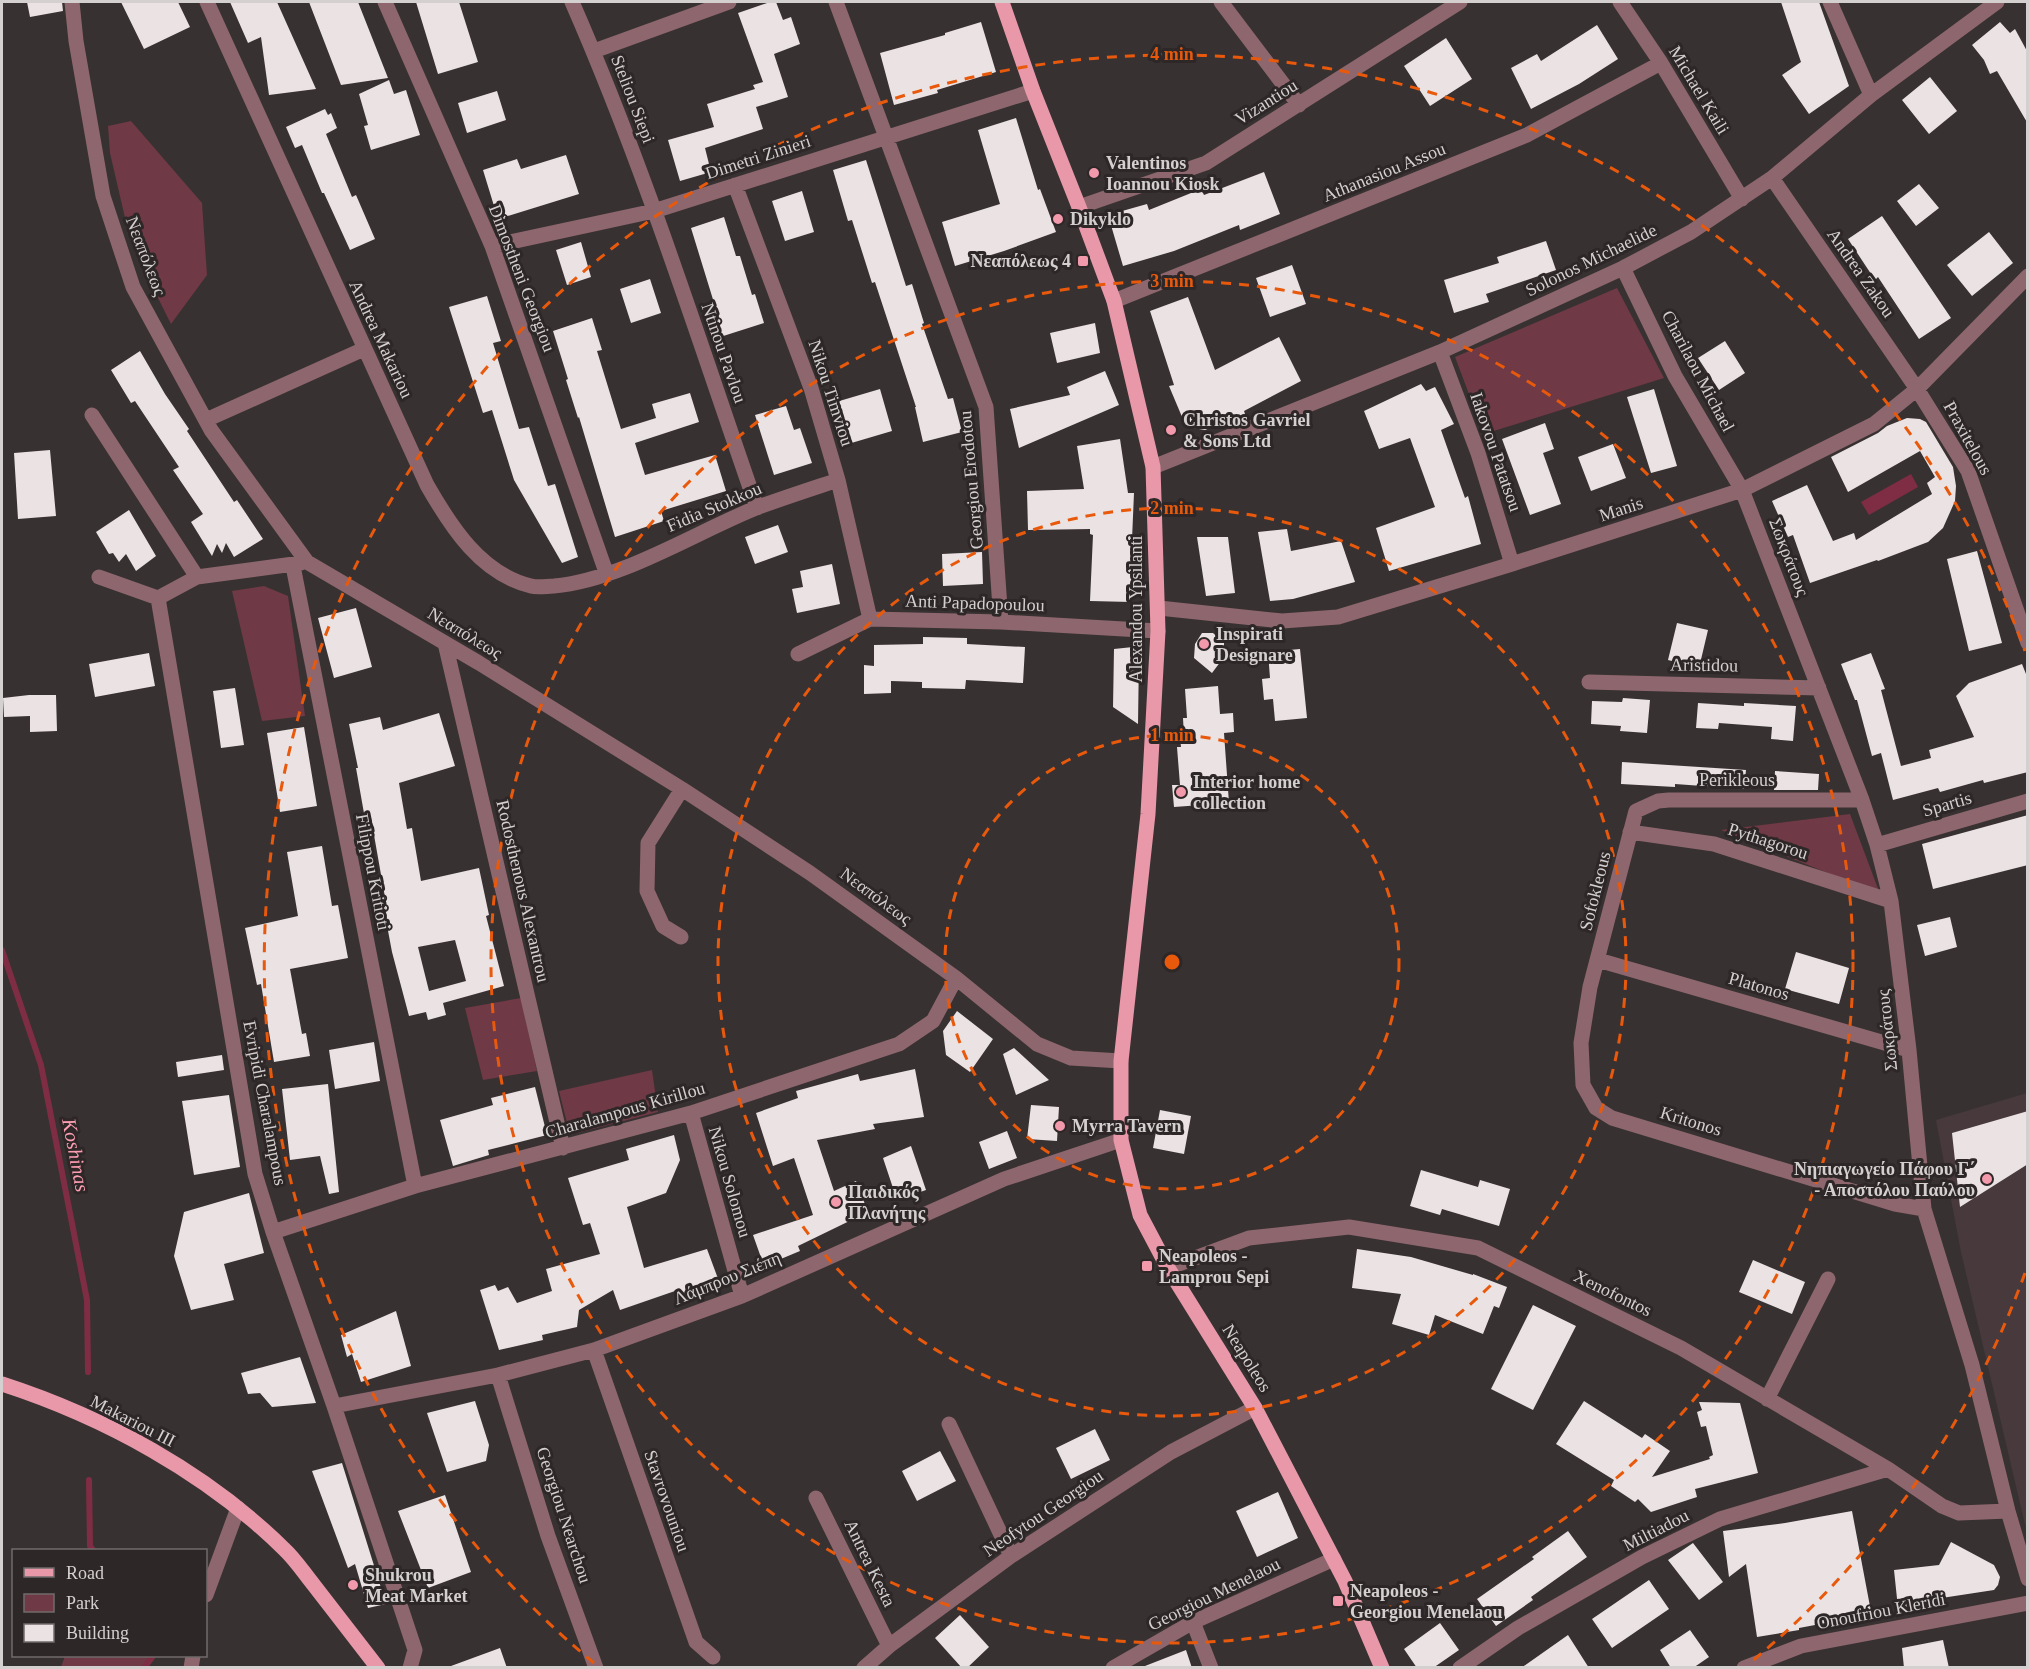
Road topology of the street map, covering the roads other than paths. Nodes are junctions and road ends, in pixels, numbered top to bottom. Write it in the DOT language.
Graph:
graph roads {
  1 [pos="72,2"];
  2 [pos="207,2"];
  3 [pos="385,2"];
  4 [pos="572,2"];
  5 [pos="729,2"];
  6 [pos="836,2"];
  7 [pos="1002,2"];
  8 [pos="1221,2"];
  9 [pos="1460,2"];
  10 [pos="1620,2"];
  11 [pos="1830,2"];
  12 [pos="1996,2"];
  13 [pos="594,51"];
  14 [pos="1661,63"];
  15 [pos="1033,91"];
  16 [pos="1871,95"];
  17 [pos="1299,105"];
  18 [pos="886,136"];
  19 [pos="1772,178"];
  20 [pos="735,185"];
  21 [pos="1742,199"];
  22 [pos="1079,207"];
  23 [pos="654,211"];
  24 [pos="492,246"];
  25 [pos="1623,268"];
  26 [pos="2028,276"];
  27 [pos="1114,301"];
  28 [pos="364,349"];
  29 [pos="1440,352"];
  30 [pos="1917,389"];
  31 [pos="92,415"];
  32 [pos="206,420"];
  33 [pos="1153,467"];
  34 [pos="838,480"];
  35 [pos="1742,490"];
  36 [pos="757,508"];
  37 [pos="300,564"];
  38 [pos="1512,564"];
  39 [pos="608,575"];
  40 [pos="99,577"];
  41 [pos="197,577"];
  42 [pos="158,598"];
  43 [pos="1159,608"];
  44 [pos="870,619"];
  45 [pos="1001,622"];
  46 [pos="1158,632"];
  47 [pos="445,643"];
  48 [pos="2028,643"];
  49 [pos="798,654"];
  50 [pos="1589,682"];
  51 [pos="1819,688"];
  52 [pos="682,789"];
  53 [pos="1863,800"];
  54 [pos="2028,801"];
  55 [pos="1630,832"];
  56 [pos="1877,845"];
  57 [pos="1891,901"];
  58 [pos="681,937"];
  59 [pos="1598,960"];
  60 [pos="956,978"];
  61 [pos="1910,1050"];
  62 [pos="1121,1061"];
  63 [pos="691,1113"];
  64 [pos="1121,1140"];
  65 [pos="563,1148"];
  66 [pos="416,1186"];
  67 [pos="1924,1209"];
  68 [pos="273,1232"];
  69 [pos="1168,1269"];
  70 [pos="1828,1279"];
  71 [pos="742,1296"];
  72 [pos="594,1350"];
  73 [pos="498,1375"];
  74 [pos="2,1384"];
  75 [pos="1767,1399"];
  76 [pos="334,1406"];
  77 [pos="1255,1408"];
  78 [pos="949,1424"];
  79 [pos="1888,1469"];
  80 [pos="816,1498"];
  81 [pos="238,1508"];
  82 [pos="2008,1511"];
  83 [pos="1011,1556"];
  84 [pos="1334,1559"];
  85 [pos="2028,1579"];
  86 [pos="207,1592"];
  87 [pos="2028,1603"];
  88 [pos="1193,1622"];
  89 [pos="889,1646"];
  90 [pos="713,1657"];
  91 [pos="378,1668"];
  92 [pos="411,1668"];
  93 [pos="596,1668"];
  94 [pos="864,1668"];
  95 [pos="1113,1668"];
  96 [pos="1211,1668"];
  97 [pos="1382,1668"];
  98 [pos="1460,1668"];
  99 [pos="1744,1668"];
  1 -- 32 [label="street, Νεαπόλεως"];
  2 -- 28 [label="street, Andrea Makariou"];
  3 -- 24 [label="street, Dimostheni Georgiou"];
  4 -- 13 [label="street, Steliou Siepi"];
  5 -- 13 [label="street"];
  6 -- 18 [label="street, Georgiou Erodotou"];
  7 -- 15 [label="main road, Alexandou Ypsilanti"];
  8 -- 17 [label="street"];
  9 -- 17 [label="street, Vizantiou"];
  10 -- 14 [label="street, Michael Kaili"];
  11 -- 16 [label="street"];
  12 -- 16 [label="street, Solonos Michaelide"];
  13 -- 23 [label="street, Steliou Siepi"];
  14 -- 21 [label="street, Michael Kaili"];
  14 -- 27 [label="street, Athanasiou Assou"];
  15 -- 18 [label="street, Dimetri Zinieri"];
  15 -- 22 [label="main road, Alexandou Ypsilanti"];
  16 -- 19 [label="street, Solonos Michaelide"];
  17 -- 22 [label="street, Vizantiou"];
  18 -- 20 [label="street, Dimetri Zinieri"];
  18 -- 45 [label="street, Georgiou Erodotou"];
  19 -- 21 [label="street, Solonos Michaelide"];
  19 -- 30 [label="street, Andrea Zakou"];
  20 -- 23 [label="street, Dimetri Zinieri"];
  20 -- 34 [label="street, Nikou Timviou"];
  21 -- 25 [label="street, Solonos Michaelide"];
  22 -- 27 [label="main road, Alexandou Ypsilanti"];
  23 -- 24 [label="street, Dimetri Zinieri"];
  23 -- 36 [label="street, Ntinou Pavlou"];
  24 -- 39 [label="street, Dimostheni Georgiou"];
  25 -- 29 [label="street, Solonos Michaelide"];
  25 -- 35 [label="street, Charilaou Michael"];
  26 -- 30 [label="street, Manis"];
  27 -- 33 [label="main road, Alexandou Ypsilanti"];
  28 -- 32 [label="street"];
  28 -- 39 [label="street, Andrea Makariou"];
  29 -- 33 [label="street, Solonos Michaelide"];
  29 -- 38 [label="street, Iakovou Patatsou"];
  30 -- 35 [label="street, Manis"];
  30 -- 48 [label="street, Praxitelous"];
  31 -- 41 [label="street"];
  32 -- 37 [label="street, Νεαπόλεως"];
  33 -- 43 [label="main road, Alexandou Ypsilanti"];
  34 -- 36 [label="street, Fidia Stokkou"];
  34 -- 44 [label="street, Nikou Timviou"];
  35 -- 38 [label="street, Manis"];
  35 -- 51 [label="street, Σωκράτους"];
  36 -- 39 [label="street, Fidia Stokkou"];
  37 -- 41 [label="street"];
  37 -- 47 [label="street, Νεαπόλεως"];
  37 -- 66 [label="street, Filippou Kritioti"];
  38 -- 43 [label="street, Manis"];
  40 -- 42 [label="street"];
  41 -- 42 [label="street"];
  42 -- 68 [label="street, Evripidi Charalampous"];
  43 -- 46 [label="main road, Alexandou Ypsilanti"];
  44 -- 45 [label="street, Anti Papadopoulou"];
  44 -- 49 [label="street, Anti Papadopoulou"];
  45 -- 46 [label="street, Anti Papadopoulou"];
  46 -- 62 [label="main road, Alexandou Ypsilanti"];
  47 -- 52 [label="street, Νεαπόλεως"];
  47 -- 65 [label="street, Rodosthenous Alexantrou"];
  50 -- 51 [label="street, Aristidou"];
  51 -- 53 [label="street, Σωκράτους"];
  52 -- 58 [label="street"];
  52 -- 60 [label="street, Νεαπόλεως"];
  53 -- 55 [label="street, Perikleous"];
  53 -- 56 [label="street, Σωκράτους"];
  54 -- 56 [label="street, Spartis"];
  55 -- 57 [label="street, Pythagorou"];
  55 -- 59 [label="street, Sofokleous"];
  56 -- 57 [label="street, Σωκράτους"];
  57 -- 61 [label="street, Σωκράτους"];
  59 -- 61 [label="street, Platonos"];
  59 -- 67 [label="street, Kritonos"];
  60 -- 62 [label="street, Νεαπόλεως"];
  60 -- 63 [label="street, Charalampous Kirillou"];
  61 -- 67 [label="street, Σωκράτους"];
  62 -- 64 [label="main road, Neapoleos"];
  63 -- 65 [label="street, Charalampous Kirillou"];
  63 -- 71 [label="street, Nikou Solomou"];
  64 -- 69 [label="main road, Neapoleos"];
  64 -- 71 [label="street, Λάμπρου Σιέπη"];
  65 -- 66 [label="street, Charalampous Kirillou"];
  66 -- 68 [label="street, Charalampous Kirillou"];
  67 -- 82 [label="street, Σωκράτους"];
  68 -- 76 [label="street, Evripidi Charalampous"];
  69 -- 75 [label="street, Xenofontos"];
  69 -- 77 [label="main road, Neapoleos"];
  70 -- 75 [label="street"];
  71 -- 72 [label="street, Λάμπρου Σιέπη"];
  72 -- 73 [label="street, Λάμπρου Σιέπη"];
  72 -- 90 [label="street, Stavrovouniou"];
  73 -- 76 [label="street, Λάμπρου Σιέπη"];
  73 -- 93 [label="street, Georgiou Nearchou"];
  74 -- 81 [label="main road, Makariou III"];
  75 -- 79 [label="street, Xenofontos"];
  76 -- 92 [label="street, Evripidi Charalampous"];
  77 -- 83 [label="street, Neofytou Georgiou"];
  77 -- 84 [label="main road, Neapoleos"];
  78 -- 83 [label="street"];
  79 -- 82 [label="street, Xenofontos"];
  79 -- 98 [label="street, Miltiadou"];
  80 -- 89 [label="street, Antrea Kesta"];
  81 -- 86 [label="street"];
  81 -- 91 [label="main road, Makariou III"];
  82 -- 85 [label="street, Σωκράτους"];
  83 -- 89 [label="street, Neofytou Georgiou"];
  84 -- 88 [label="street, Georgiou Menelaou"];
  84 -- 97 [label="main road, Neapoleos"];
  87 -- 99 [label="street, Onoufriou Kleridi"];
  88 -- 95 [label="street, Georgiou Menelaou"];
  88 -- 96 [label="street"];
  89 -- 94 [label="street, Neofytou Georgiou"];
}
